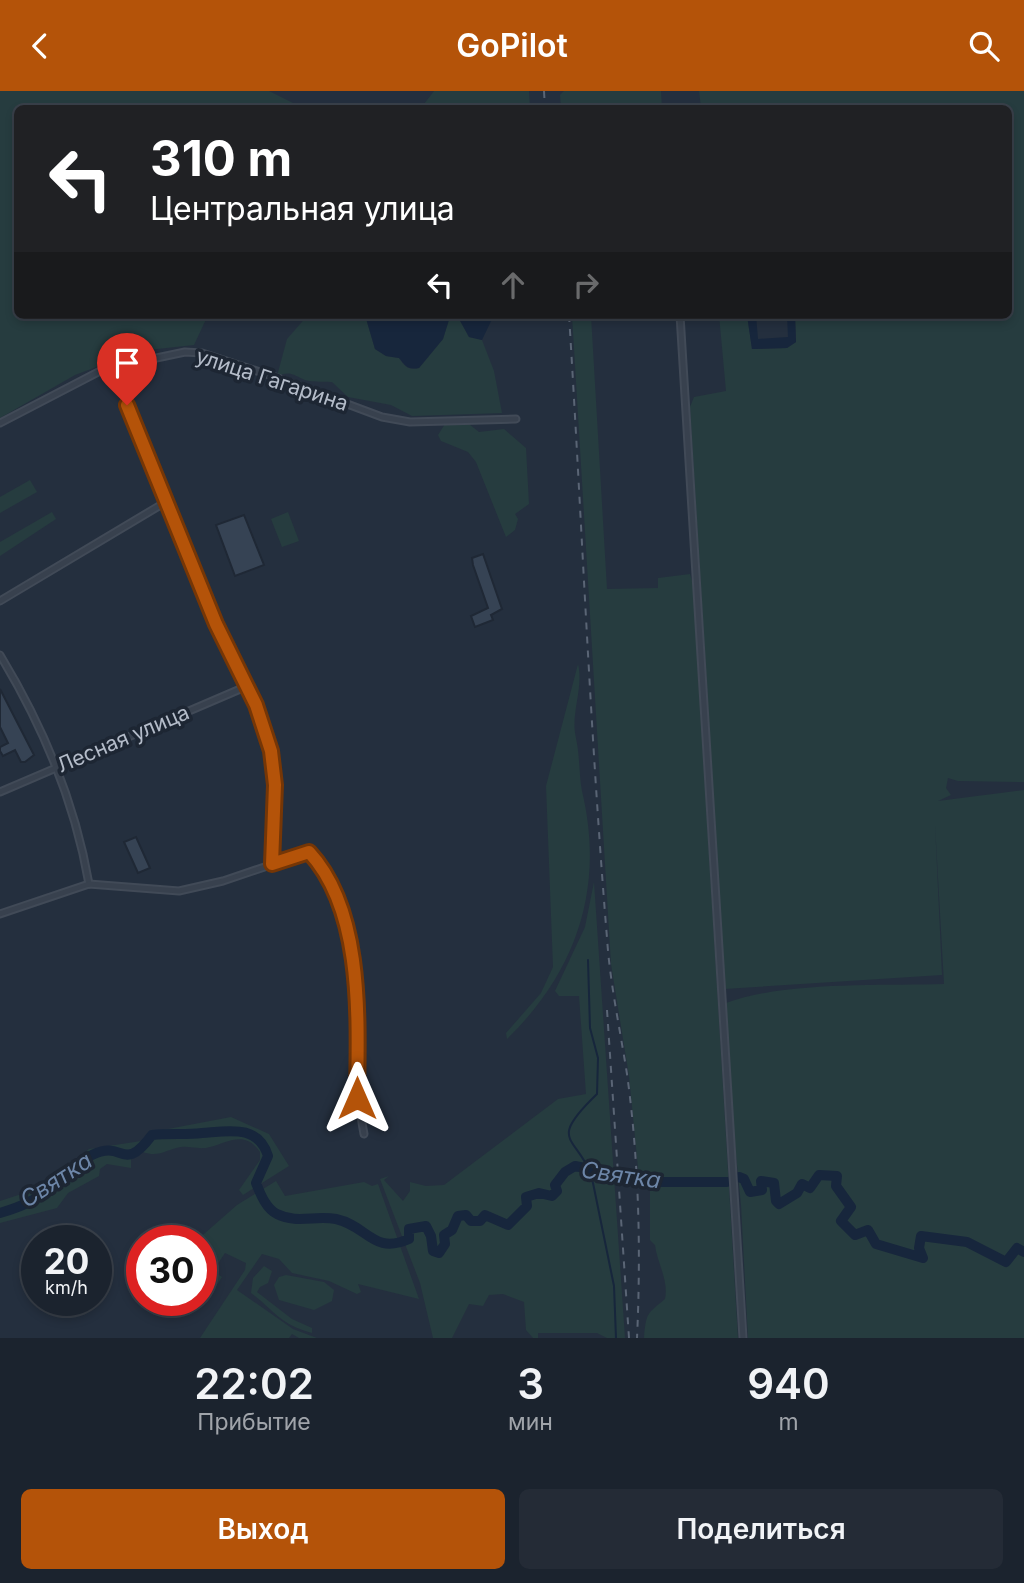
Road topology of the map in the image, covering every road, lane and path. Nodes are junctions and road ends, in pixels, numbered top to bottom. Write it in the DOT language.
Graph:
graph roads {
  1 [pos="680,319"];
  2 [pos="114,366"];
  3 [pos="516,419"];
  4 [pos="0,423"];
  5 [pos="164,503"];
  6 [pos="0,601"];
  7 [pos="0,655"];
  8 [pos="245,687"];
  9 [pos="58,768"];
  10 [pos="0,792"];
  11 [pos="272,864"];
  12 [pos="89,884"];
  13 [pos="0,914"];
  14 [pos="364,1134"];
  15 [pos="743,1338"];
  1 -- 15 [label="street"];
  2 -- 3 [label="street, улица Гагарина"];
  2 -- 4 [label="street, улица Гагарина"];
  2 -- 5 [label="street"];
  5 -- 6 [label="street"];
  5 -- 8 [label="street"];
  7 -- 9 [label="street"];
  8 -- 9 [label="street, Лесная улица"];
  8 -- 11 [label="street"];
  9 -- 10 [label="street, Лесная улица"];
  9 -- 12 [label="street"];
  11 -- 12 [label="street"];
  11 -- 14 [label="street"];
  12 -- 13 [label="street"];
}
